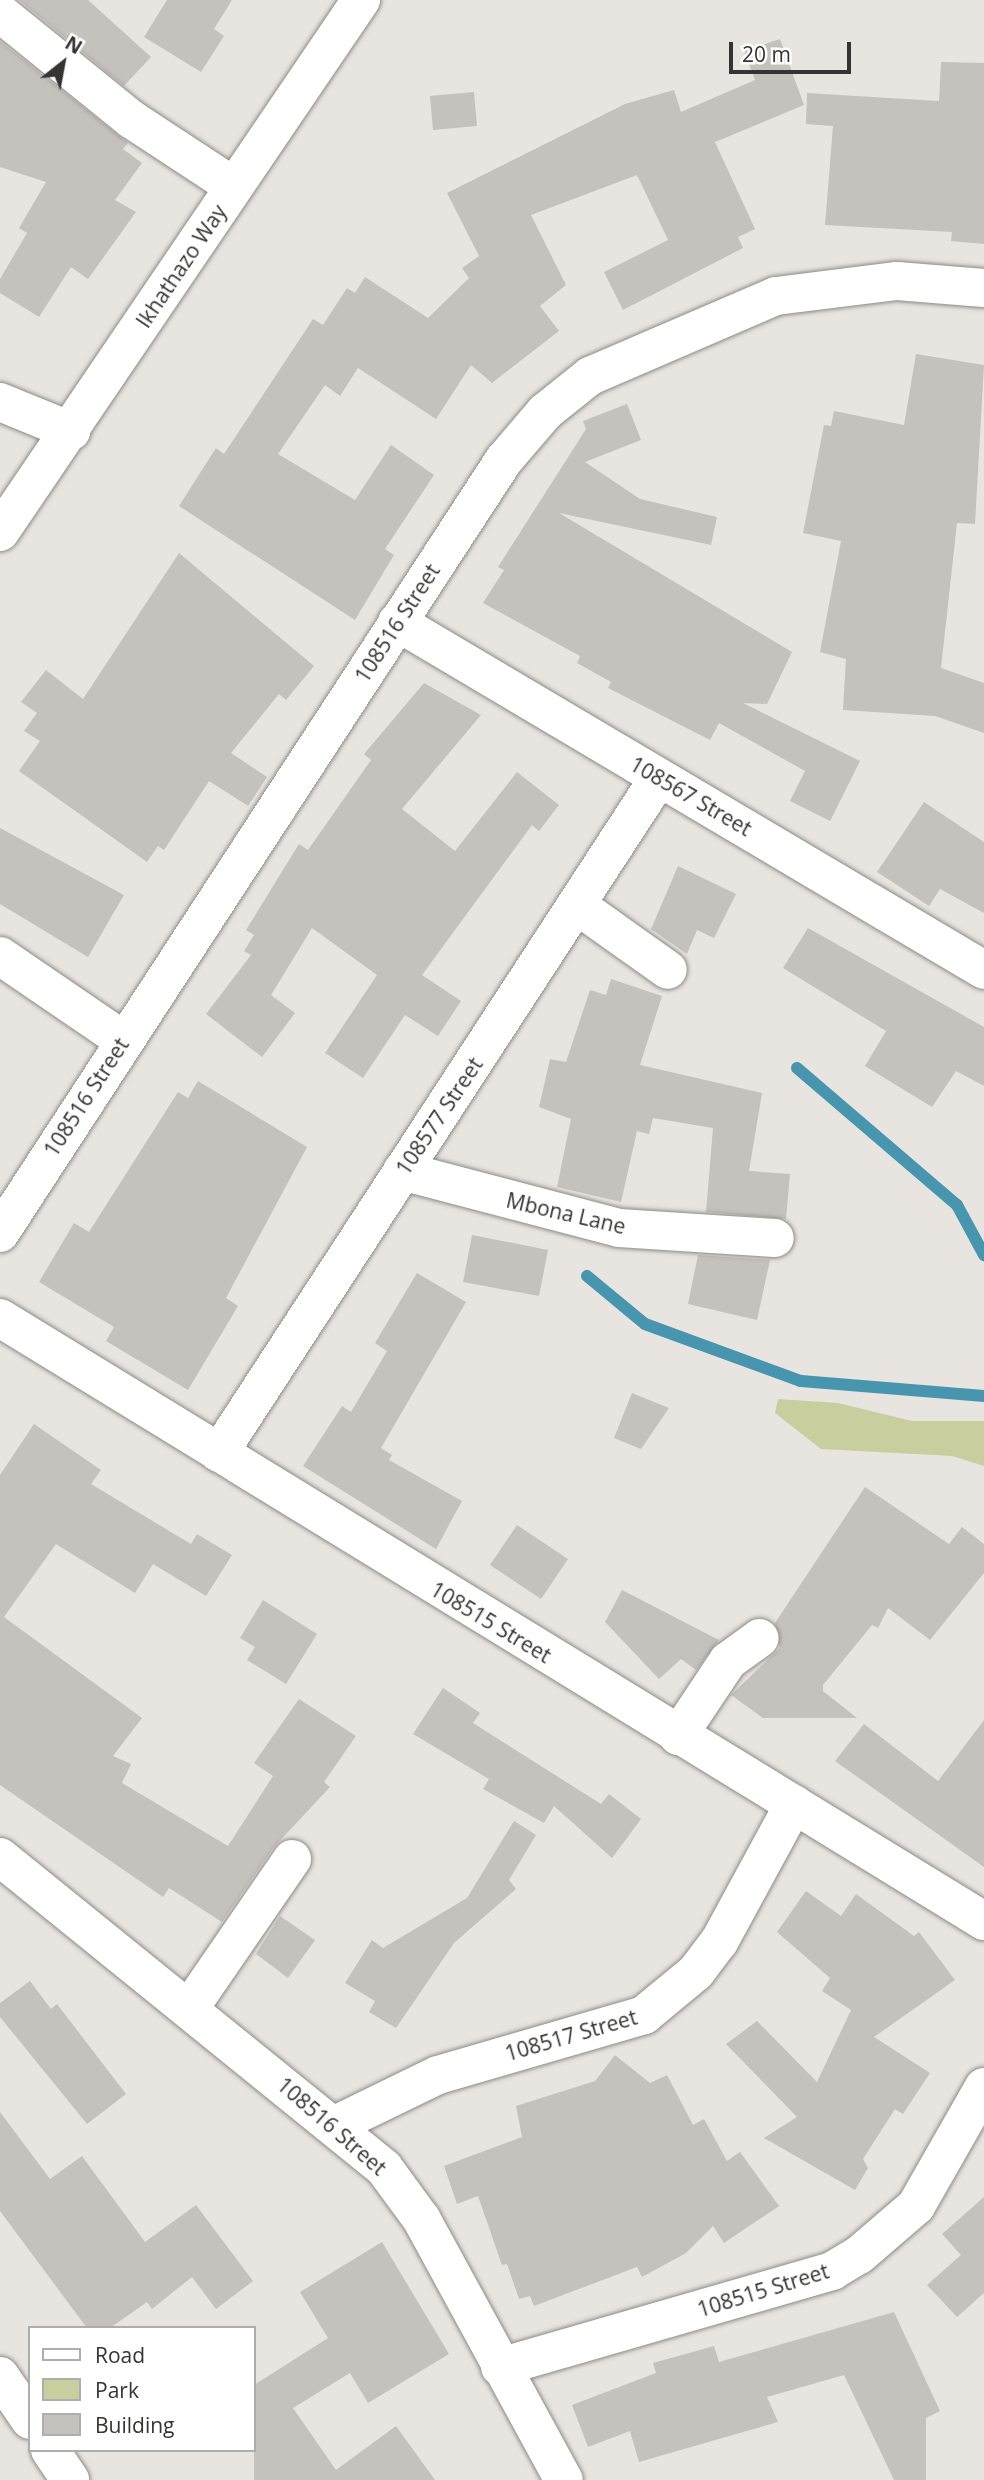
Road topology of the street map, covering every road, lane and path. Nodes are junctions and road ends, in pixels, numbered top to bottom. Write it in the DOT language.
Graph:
graph roads {
  1 [pos="361,0"];
  2 [pos="0,13"];
  3 [pos="233,186"];
  4 [pos="984,288"];
  5 [pos="0,402"];
  6 [pos="71,431"];
  7 [pos="0,531"];
  8 [pos="397,622"];
  9 [pos="658,779"];
  10 [pos="578,906"];
  11 [pos="0,956"];
  12 [pos="667,970"];
  13 [pos="984,970"];
  14 [pos="123,1040"];
  15 [pos="402,1171"];
  16 [pos="0,1233"];
  17 [pos="775,1238"];
  18 [pos="0,1318"];
  19 [pos="219,1453"];
  20 [pos="760,1638"];
  21 [pos="678,1736"];
  22 [pos="794,1804"];
  23 [pos="0,1857"];
  24 [pos="292,1860"];
  25 [pos="984,1921"];
  26 [pos="189,2009"];
  27 [pos="984,2087"];
  28 [pos="335,2125"];
  29 [pos="500,2367"];
  30 [pos="0,2376"];
  31 [pos="28,2417"];
  32 [pos="51,2452"];
  33 [pos="70,2480"];
  34 [pos="564,2480"];
  1 -- 3 [label="street, Ikhathazo Way"];
  2 -- 3 [label="street"];
  3 -- 6 [label="street, Ikhathazo Way"];
  4 -- 8 [label="street, 108516 Street"];
  5 -- 6 [label="street"];
  6 -- 7 [label="street, Ikhathazo Way"];
  8 -- 9 [label="street, 108567 Street"];
  8 -- 14 [label="street, 108516 Street"];
  9 -- 10 [label="street, 108577 Street"];
  9 -- 13 [label="street, 108567 Street"];
  10 -- 12 [label="street"];
  10 -- 15 [label="street, 108577 Street"];
  11 -- 14 [label="street"];
  14 -- 16 [label="street, 108516 Street"];
  15 -- 17 [label="street, Mbona Lane"];
  15 -- 19 [label="street, 108577 Street"];
  18 -- 19 [label="street, 108515 Street"];
  19 -- 21 [label="street, 108515 Street"];
  20 -- 21 [label="street"];
  21 -- 22 [label="street, 108515 Street"];
  22 -- 25 [label="street, 108515 Street"];
  22 -- 28 [label="street, 108517 Street"];
  23 -- 26 [label="street, 108516 Street"];
  24 -- 26 [label="street"];
  26 -- 28 [label="street, 108516 Street"];
  27 -- 29 [label="street, 108515 Street"];
  28 -- 29 [label="street, 108516 Street"];
  29 -- 34 [label="street, 108516 Street"];
  30 -- 31 [label="street"];
  32 -- 33 [label="street"];
}
